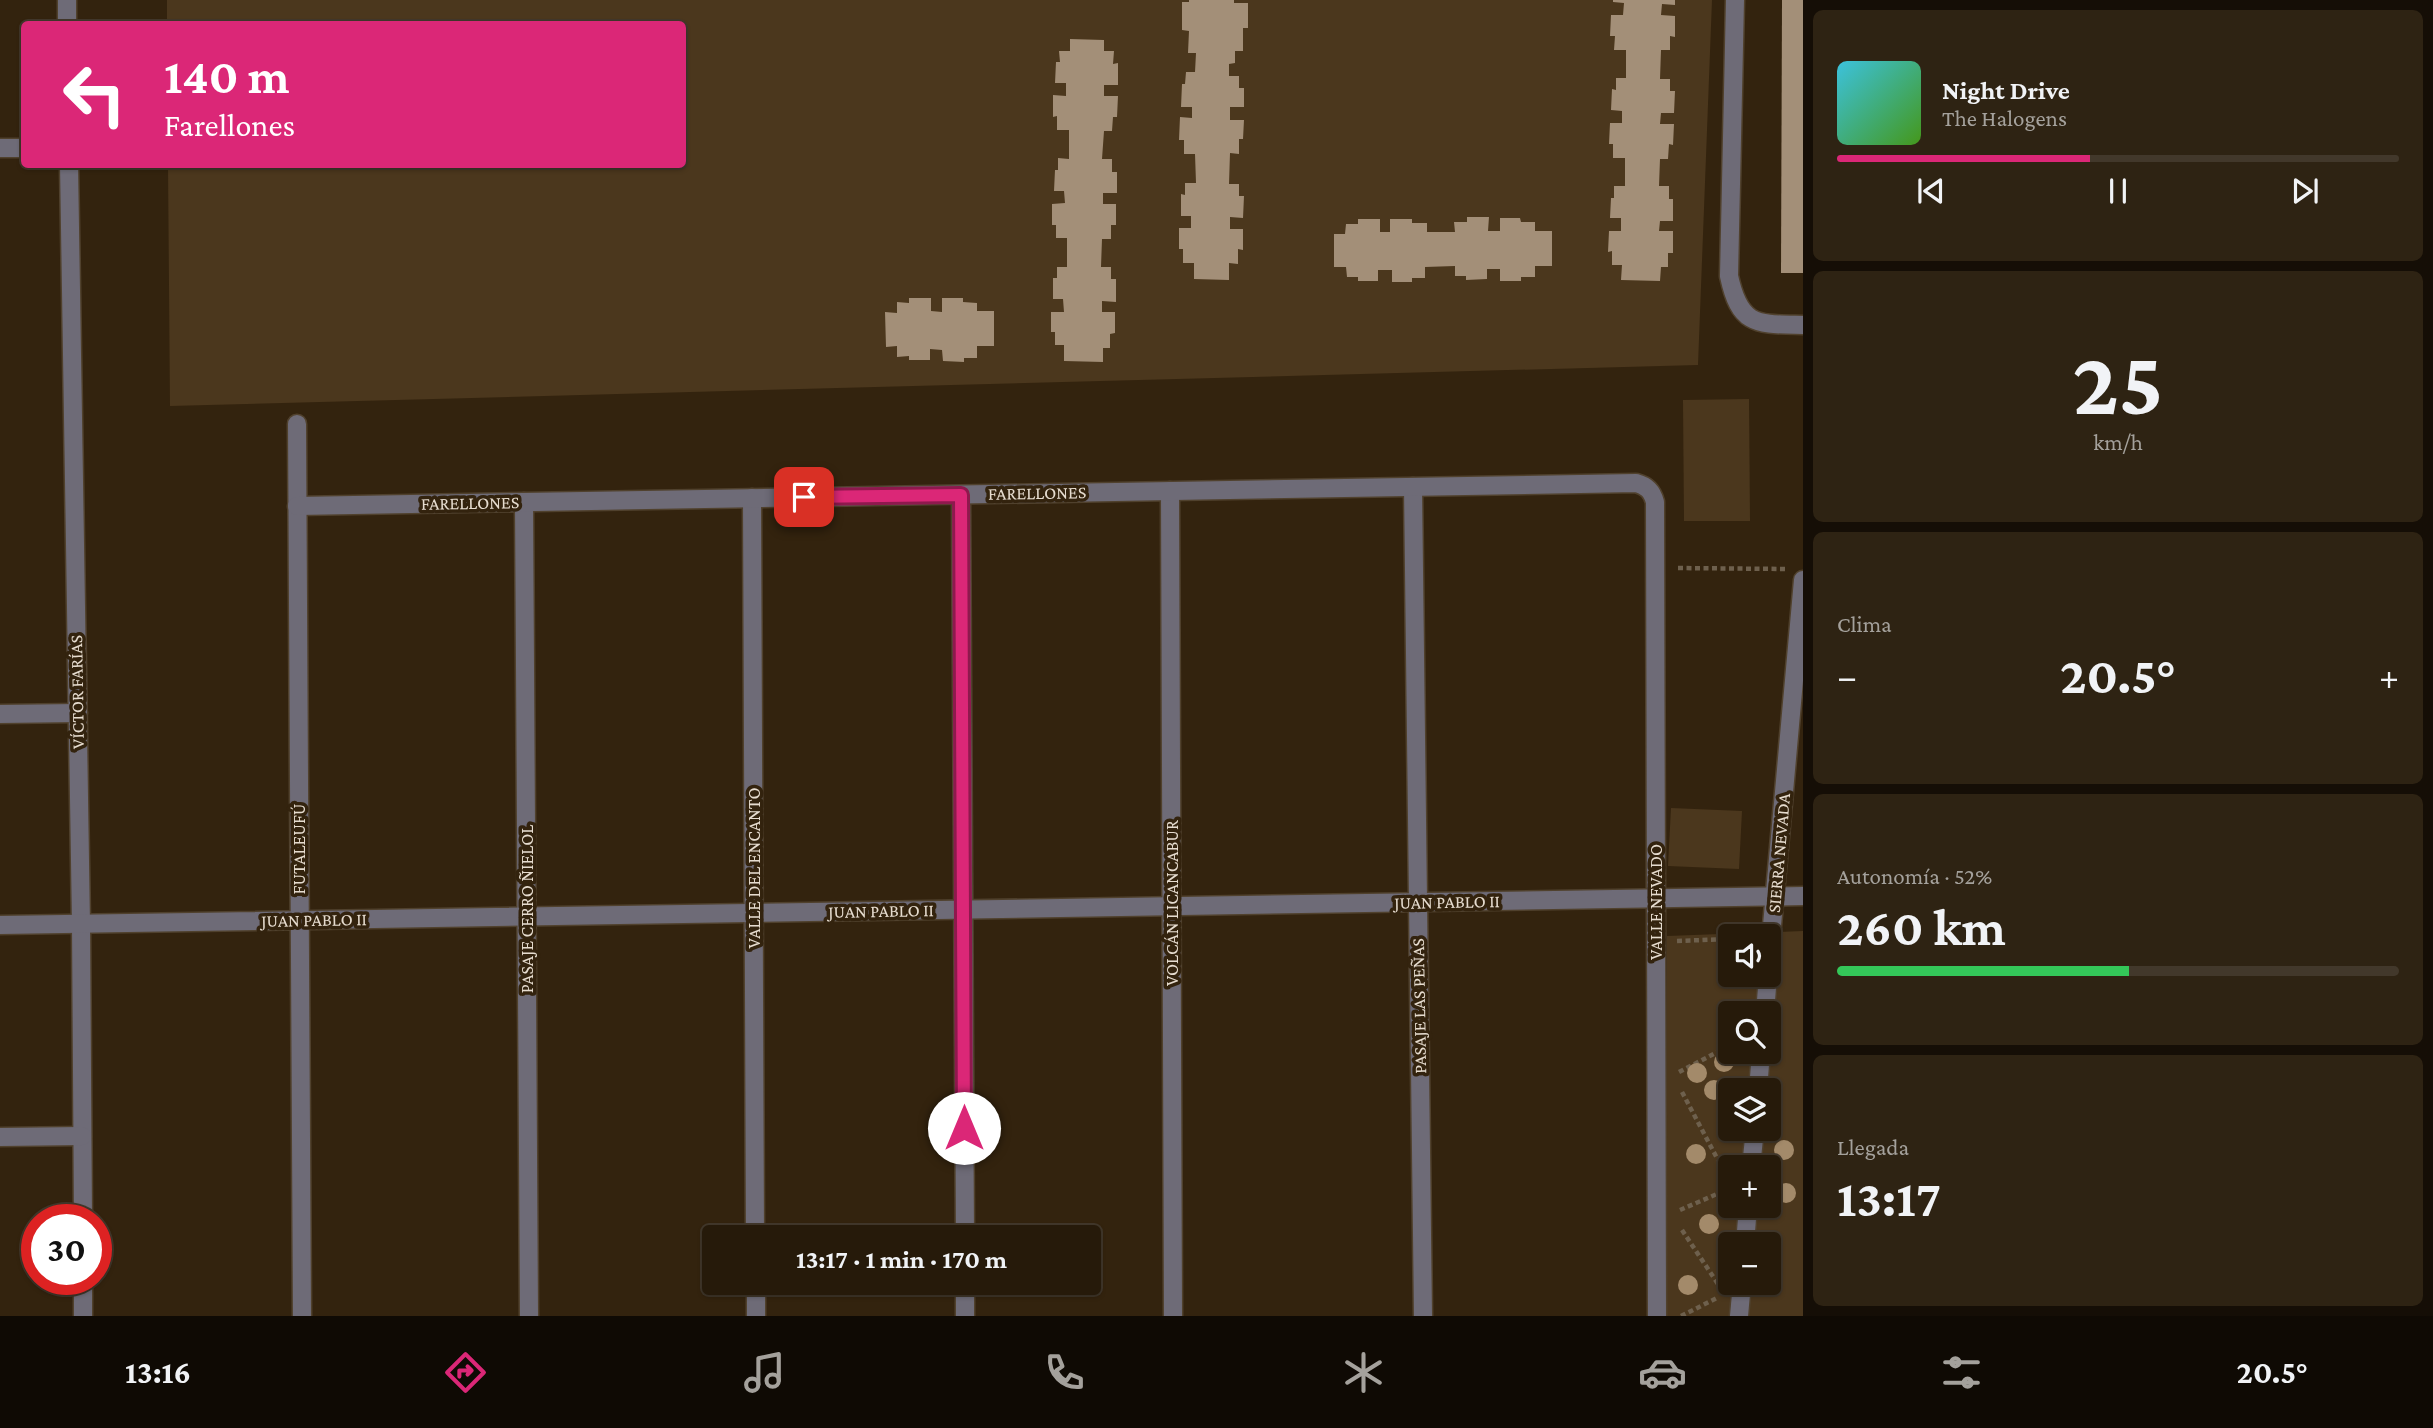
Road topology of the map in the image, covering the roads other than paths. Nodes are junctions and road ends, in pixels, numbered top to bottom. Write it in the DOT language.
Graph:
graph roads {
  1 [pos="67,0"];
  2 [pos="1735,0"];
  3 [pos="67,21"];
  4 [pos="0,148"];
  5 [pos="21,148"];
  6 [pos="69,168"];
  7 [pos="1803,325"];
  8 [pos="297,424"];
  9 [pos="1413,487"];
  10 [pos="1649,489"];
  11 [pos="1170,491"];
  12 [pos="961,495"];
  13 [pos="752,498"];
  14 [pos="524,502"];
  15 [pos="297,506"];
  16 [pos="1796,574"];
  17 [pos="78,713"];
  18 [pos="0,714"];
  19 [pos="1774,896"];
  20 [pos="1803,896"];
  21 [pos="1656,898"];
  22 [pos="1418,902"];
  23 [pos="1172,906"];
  24 [pos="963,909"];
  25 [pos="754,913"];
  26 [pos="527,916"];
  27 [pos="300,920"];
  28 [pos="81,924"];
  29 [pos="1772,924"];
  30 [pos="0,925"];
  31 [pos="82,1136"];
  32 [pos="0,1137"];
  33 [pos="83,1204"];
  34 [pos="755,1225"];
  35 [pos="965,1225"];
  36 [pos="83,1295"];
  37 [pos="756,1295"];
  38 [pos="965,1295"];
  39 [pos="1741,1295"];
  40 [pos="83,1316"];
  41 [pos="302,1316"];
  42 [pos="529,1316"];
  43 [pos="756,1316"];
  44 [pos="965,1316"];
  45 [pos="1173,1316"];
  46 [pos="1423,1316"];
  47 [pos="1657,1316"];
  48 [pos="1739,1316"];
  1 -- 3 [label="street"];
  2 -- 7 [label="street"];
  4 -- 5 [label="street"];
  6 -- 17 [label="street, VÍCTOR FARÍAS"];
  8 -- 15 [label="street, FUTALEUFÚ"];
  9 -- 10 [label="street, FARELLONES"];
  9 -- 11 [label="street, FARELLONES"];
  9 -- 22 [label="street, PASAJE LAS PEÑAS"];
  10 -- 21 [label="street, VALLE NEVADO"];
  11 -- 12 [label="street, FARELLONES"];
  11 -- 23 [label="street, VOLCÁN LICANCABUR"];
  12 -- 13 [label="street, FARELLONES"];
  12 -- 24 [label="street"];
  13 -- 14 [label="street, FARELLONES"];
  13 -- 25 [label="street, VALLE DEL ENCANTO"];
  14 -- 15 [label="street, FARELLONES"];
  14 -- 26 [label="street, PASAJE CERRO ÑIELOL"];
  15 -- 27 [label="street, FUTALEUFÚ"];
  16 -- 19 [label="street, SIERRA NEVADA"];
  17 -- 18 [label="street"];
  17 -- 28 [label="street, VÍCTOR FARÍAS"];
  19 -- 20 [label="street, JUAN PABLO II"];
  19 -- 21 [label="street, JUAN PABLO II"];
  19 -- 29 [label="street, SIERRA NEVADA"];
  21 -- 22 [label="street, JUAN PABLO II"];
  21 -- 47 [label="street, VALLE NEVADO"];
  22 -- 23 [label="street, JUAN PABLO II"];
  22 -- 46 [label="street, PASAJE LAS PEÑAS"];
  23 -- 24 [label="street, JUAN PABLO II"];
  23 -- 45 [label="street, VOLCÁN LICANCABUR"];
  24 -- 25 [label="street, JUAN PABLO II"];
  24 -- 35 [label="street"];
  25 -- 26 [label="street, JUAN PABLO II"];
  25 -- 34 [label="street, VALLE DEL ENCANTO"];
  26 -- 27 [label="street, JUAN PABLO II"];
  26 -- 42 [label="street, PASAJE CERRO ÑIELOL"];
  27 -- 28 [label="street, JUAN PABLO II"];
  27 -- 41 [label="street, FUTALEUFÚ"];
  28 -- 30 [label="street, JUAN PABLO II"];
  28 -- 31 [label="street, VÍCTOR FARÍAS"];
  31 -- 32 [label="street"];
  31 -- 33 [label="street, VÍCTOR FARÍAS"];
  36 -- 40 [label="street"];
  37 -- 43 [label="street"];
  38 -- 44 [label="street"];
  39 -- 48 [label="street"];
}
